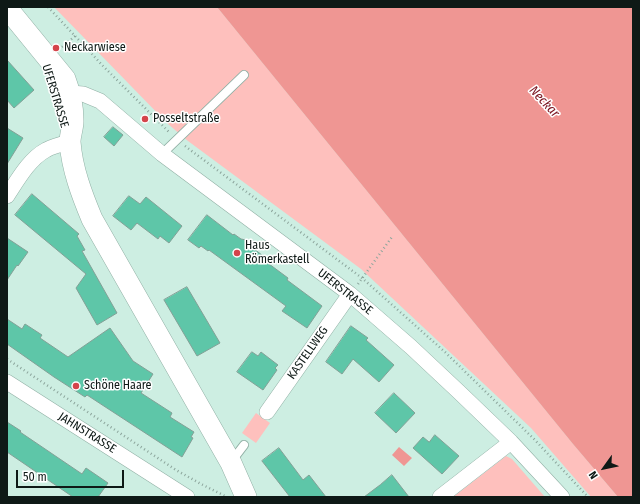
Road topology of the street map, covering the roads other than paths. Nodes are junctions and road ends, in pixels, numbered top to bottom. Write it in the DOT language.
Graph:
graph roads {
  1 [pos="7,8"];
  2 [pos="50,49"];
  3 [pos="244,76"];
  4 [pos="70,93"];
  5 [pos="70,142"];
  6 [pos="162,154"];
  7 [pos="7,196"];
  8 [pos="350,294"];
  9 [pos="7,382"];
  10 [pos="267,412"];
  11 [pos="511,442"];
  12 [pos="244,445"];
  13 [pos="231,463"];
  14 [pos="187,497"];
  15 [pos="246,497"];
  16 [pos="259,497"];
  17 [pos="440,497"];
  18 [pos="562,497"];
  1 -- 2 [label="street, UFERSTRASSE"];
  2 -- 4 [label="street, UFERSTRASSE"];
  2 -- 5 [label="street, UFERSTRASSE"];
  3 -- 6 [label="lane"];
  4 -- 5 [label="street"];
  4 -- 6 [label="street, UFERSTRASSE"];
  5 -- 7 [label="street"];
  5 -- 13 [label="street"];
  6 -- 8 [label="street, UFERSTRASSE"];
  8 -- 10 [label="street, KASTELLWEG"];
  8 -- 11 [label="street, UFERSTRASSE"];
  9 -- 14 [label="street, JAHNSTRASSE"];
  11 -- 17 [label="street"];
  11 -- 18 [label="street, UFERSTRASSE"];
  12 -- 13 [label="lane"];
  13 -- 15 [label="street"];
  13 -- 16 [label="street"];
}
